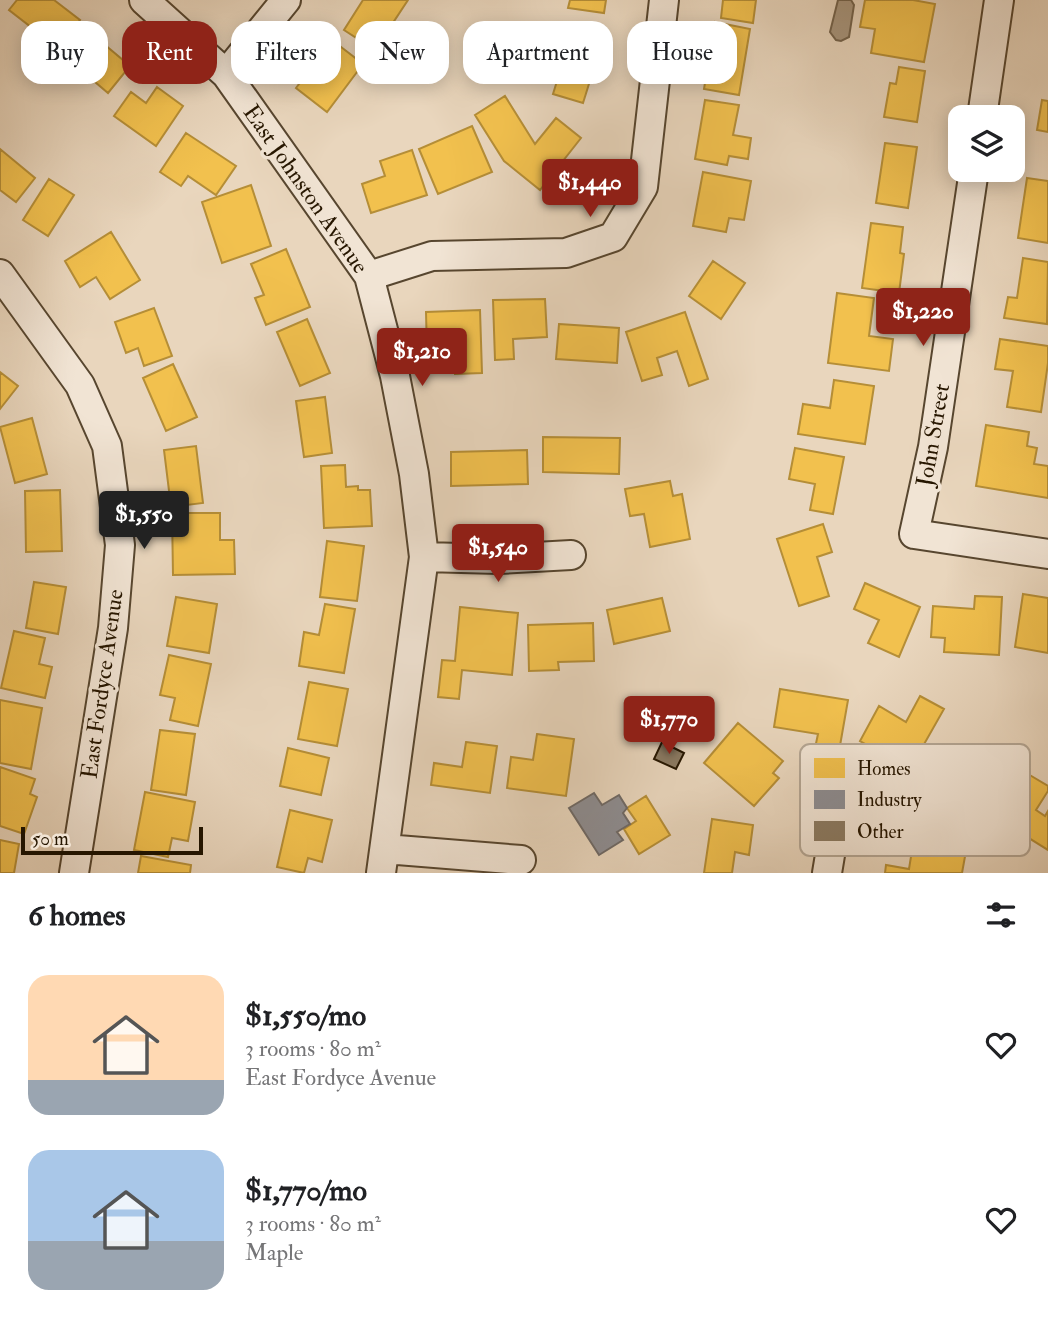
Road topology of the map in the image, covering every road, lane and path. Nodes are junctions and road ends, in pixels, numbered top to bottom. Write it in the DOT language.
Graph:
graph roads {
  1 [pos="144,0"];
  2 [pos="286,0"];
  3 [pos="664,0"];
  4 [pos="999,0"];
  5 [pos="226,74"];
  6 [pos="984,105"];
  7 [pos="972,182"];
  8 [pos="0,274"];
  9 [pos="369,276"];
  10 [pos="1048,554"];
  11 [pos="571,555"];
  12 [pos="424,557"];
  13 [pos="521,860"];
  14 [pos="383,861"];
  15 [pos="74,873"];
  1 -- 5 [label="street, East Johnston Avenue"];
  2 -- 5 [label="street"];
  3 -- 9 [label="street"];
  4 -- 6 [label="street"];
  5 -- 9 [label="street, East Johnston Avenue"];
  7 -- 10 [label="street, John Street"];
  8 -- 15 [label="street, East Fordyce Avenue"];
  9 -- 12 [label="street, East Johnston Avenue"];
  11 -- 12 [label="street"];
  12 -- 14 [label="street, East Johnston Avenue"];
  13 -- 14 [label="street"];
}
